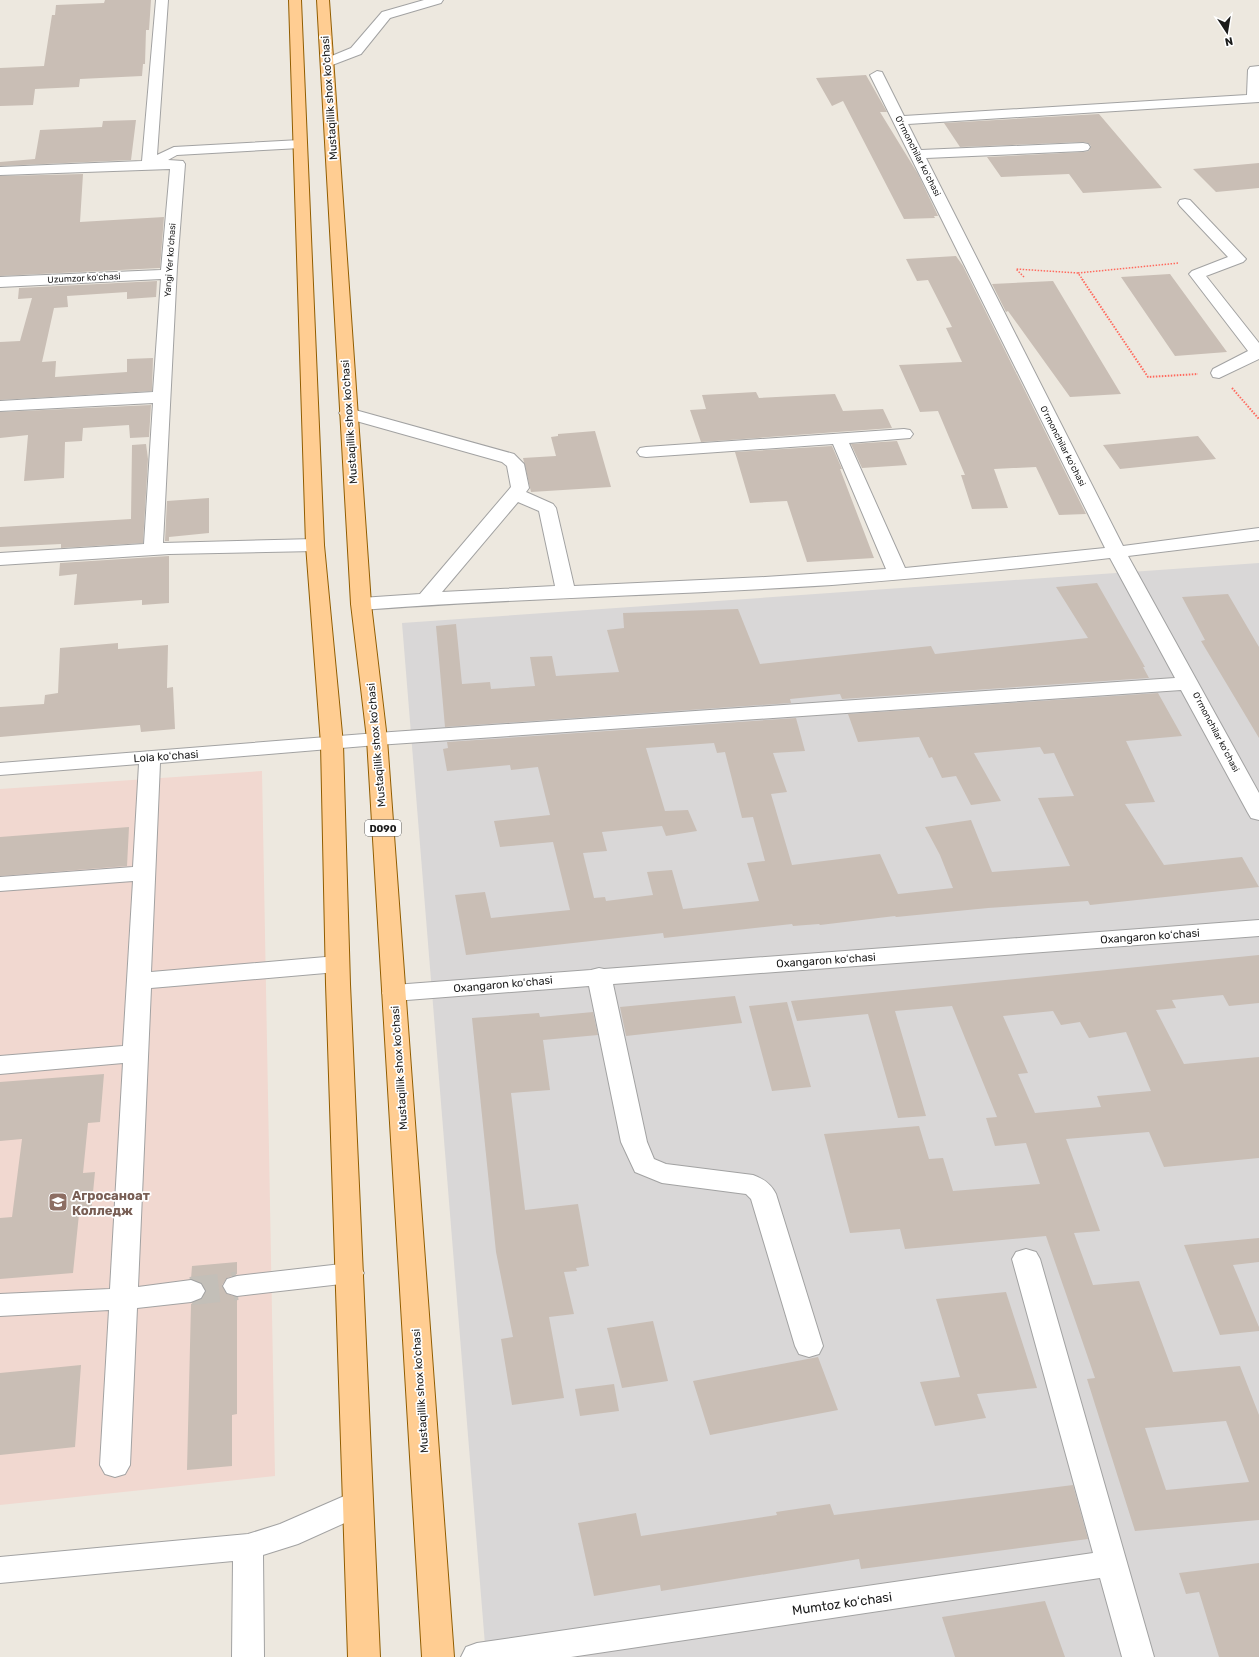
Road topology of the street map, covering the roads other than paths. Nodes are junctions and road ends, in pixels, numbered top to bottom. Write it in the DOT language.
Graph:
graph roads {
  1 [pos="162,0"];
  2 [pos="295,0"];
  3 [pos="323,0"];
  4 [pos="437,0"];
  5 [pos="326,63"];
  6 [pos="1259,70"];
  7 [pos="877,75"];
  8 [pos="1256,98"];
  9 [pos="900,120"];
  10 [pos="300,144"];
  11 [pos="1083,147"];
  12 [pos="917,154"];
  13 [pos="149,165"];
  14 [pos="0,171"];
  15 [pos="1185,203"];
  16 [pos="322,273"];
  17 [pos="169,274"];
  18 [pos="0,282"];
  19 [pos="1219,373"];
  20 [pos="161,397"];
  21 [pos="0,406"];
  22 [pos="348,413"];
  23 [pos="904,434"];
  24 [pos="839,439"];
  25 [pos="646,452"];
  26 [pos="515,494"];
  27 [pos="1259,534"];
  28 [pos="314,545"];
  29 [pos="153,549"];
  30 [pos="1117,553"];
  31 [pos="0,559"];
  32 [pos="898,574"];
  33 [pos="566,593"];
  34 [pos="426,599"];
  35 [pos="361,604"];
  36 [pos="1189,683"];
  37 [pos="377,739"];
  38 [pos="332,744"];
  39 [pos="150,758"];
  40 [pos="0,769"];
  41 [pos="1259,813"];
  42 [pos="145,873"];
  43 [pos="0,884"];
  44 [pos="1259,928"];
  45 [pos="337,964"];
  46 [pos="599,976"];
  47 [pos="139,981"];
  48 [pos="394,993"];
  49 [pos="135,1053"];
  50 [pos="0,1065"];
  51 [pos="1026,1259"];
  52 [pos="350,1273"];
  53 [pos="237,1286"];
  54 [pos="191,1291"];
  55 [pos="122,1299"];
  56 [pos="0,1305"];
  57 [pos="808,1346"];
  58 [pos="115,1465"];
  59 [pos="358,1503"];
  60 [pos="248,1546"];
  61 [pos="1111,1562"];
  62 [pos="0,1570"];
  63 [pos="248,1657"];
  64 [pos="364,1657"];
  65 [pos="438,1657"];
  66 [pos="477,1657"];
  67 [pos="1138,1657"];
  1 -- 13 [label="street"];
  2 -- 10 [label="main road, Mustaqillik shox ko'chasi / D090"];
  3 -- 5 [label="main road, Mustaqillik shox ko'chasi / D090"];
  4 -- 5 [label="street"];
  5 -- 16 [label="main road, Mustaqillik shox ko'chasi / D090"];
  6 -- 8 [label="street"];
  7 -- 9 [label="street, Oʻrmonchilar koʻchasi"];
  8 -- 9 [label="street"];
  9 -- 12 [label="street, Oʻrmonchilar koʻchasi"];
  10 -- 13 [label="street"];
  10 -- 16 [label="main road, Mustaqillik shox ko'chasi / D090"];
  11 -- 12 [label="street"];
  12 -- 30 [label="street, Oʻrmonchilar koʻchasi"];
  13 -- 14 [label="street"];
  13 -- 17 [label="street, Yangi Yer koʻchasi"];
  15 -- 19 [label="street"];
  16 -- 22 [label="main road, Mustaqillik shox ko'chasi / D090"];
  16 -- 28 [label="main road, Mustaqillik shox ko'chasi / D090"];
  17 -- 18 [label="street, Uzumzor koʻchasi"];
  17 -- 20 [label="street, Yangi Yer koʻchasi"];
  20 -- 21 [label="street"];
  20 -- 29 [label="street, Yangi Yer koʻchasi"];
  22 -- 26 [label="street"];
  22 -- 35 [label="main road, Mustaqillik shox ko'chasi / D090"];
  23 -- 24 [label="street"];
  24 -- 25 [label="street"];
  24 -- 32 [label="street"];
  26 -- 33 [label="street"];
  26 -- 34 [label="street"];
  27 -- 30 [label="street"];
  28 -- 29 [label="street"];
  28 -- 38 [label="main road, Mustaqillik shox ko'chasi / D090"];
  29 -- 31 [label="street"];
  30 -- 32 [label="street"];
  30 -- 36 [label="street, Oʻrmonchilar koʻchasi"];
  32 -- 33 [label="street"];
  33 -- 34 [label="street"];
  34 -- 35 [label="street"];
  35 -- 37 [label="main road, Mustaqillik shox ko'chasi / D090"];
  36 -- 37 [label="street, Lola koʻchasi"];
  36 -- 41 [label="street, Oʻrmonchilar koʻchasi"];
  37 -- 38 [label="street, Lola koʻchasi"];
  37 -- 48 [label="main road, Mustaqillik shox ko'chasi / D090"];
  38 -- 39 [label="street, Lola koʻchasi"];
  38 -- 45 [label="main road, Mustaqillik shox ko'chasi / D090"];
  39 -- 40 [label="street, Lola koʻchasi"];
  39 -- 42 [label="street"];
  42 -- 43 [label="street"];
  42 -- 47 [label="street"];
  44 -- 46 [label="street, Oxangaron koʻchasi"];
  45 -- 47 [label="street"];
  45 -- 52 [label="main road, Mustaqillik shox ko'chasi / D090"];
  46 -- 48 [label="street, Oxangaron koʻchasi"];
  46 -- 57 [label="street"];
  47 -- 49 [label="street"];
  48 -- 65 [label="main road, Mustaqillik shox ko'chasi / D090"];
  49 -- 50 [label="street"];
  49 -- 55 [label="street"];
  51 -- 61 [label="street"];
  52 -- 53 [label="street"];
  52 -- 59 [label="main road, Mustaqillik shox ko'chasi / D090"];
  54 -- 55 [label="street"];
  55 -- 56 [label="street"];
  55 -- 58 [label="street"];
  59 -- 60 [label="street"];
  59 -- 64 [label="main road, Mustaqillik shox ko'chasi / D090"];
  60 -- 62 [label="street"];
  60 -- 63 [label="street"];
  61 -- 66 [label="street, Mumtoz koʻchasi"];
  61 -- 67 [label="street"];
}
